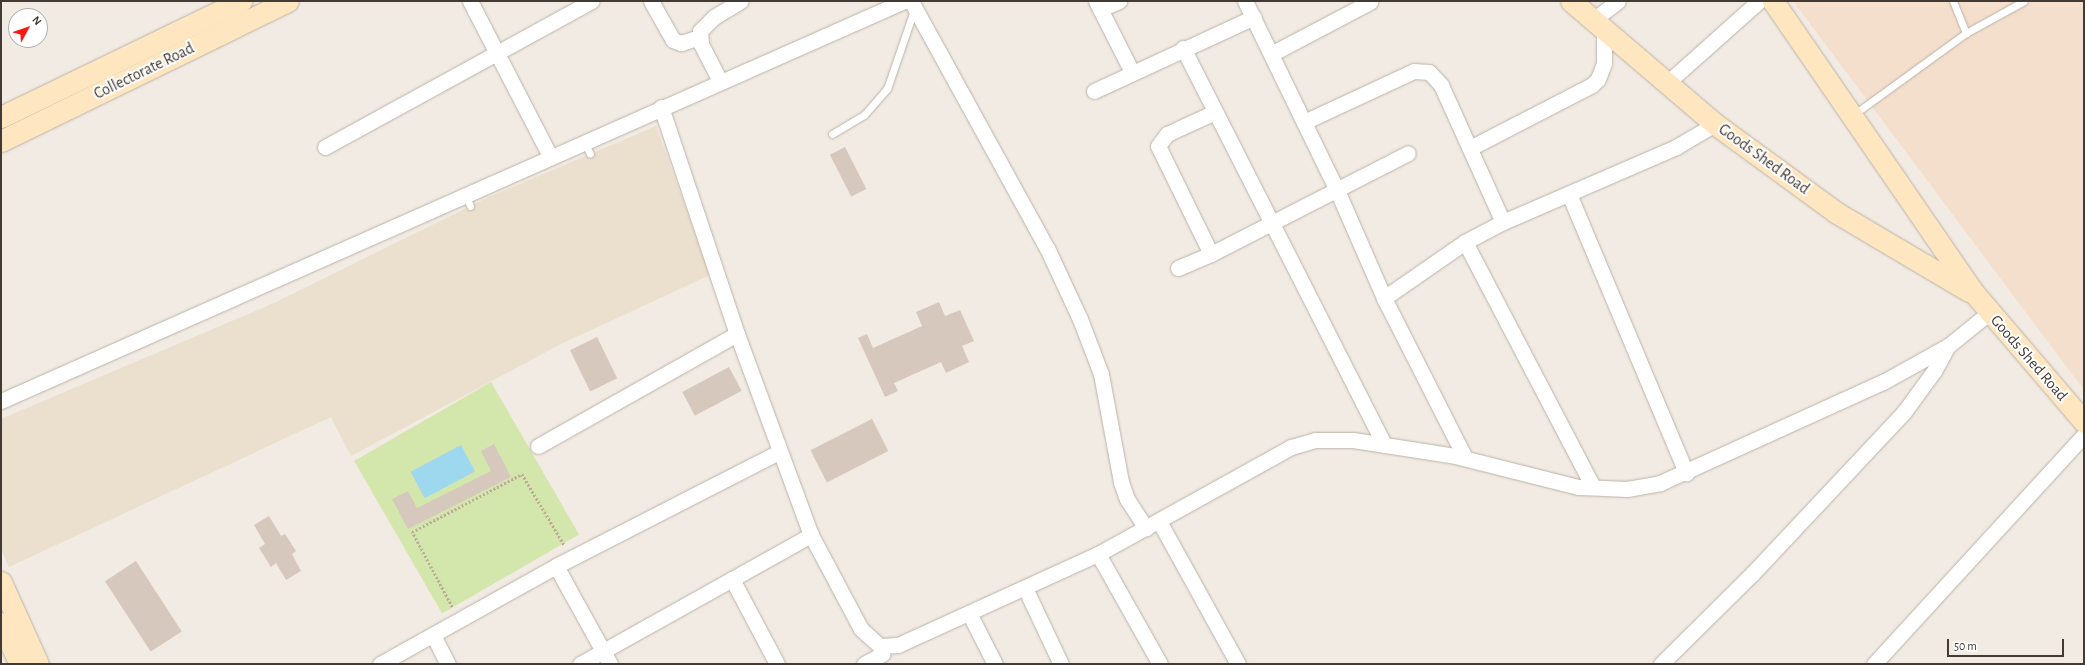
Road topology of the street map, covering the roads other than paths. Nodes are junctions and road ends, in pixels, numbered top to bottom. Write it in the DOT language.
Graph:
graph roads {
  1 [pos="241,1"];
  2 [pos="288,1"];
  3 [pos="470,1"];
  4 [pos="592,1"];
  5 [pos="651,1"];
  6 [pos="742,1"];
  7 [pos="1119,1"];
  8 [pos="1246,1"];
  9 [pos="1571,1"];
  10 [pos="1618,1"];
  11 [pos="1760,1"];
  12 [pos="1773,1"];
  13 [pos="1953,1"];
  14 [pos="2024,1"];
  15 [pos="1370,2"];
  16 [pos="910,3"];
  17 [pos="1098,5"];
  18 [pos="1254,17"];
  19 [pos="1599,25"];
  20 [pos="1966,34"];
  21 [pos="699,38"];
  22 [pos="1183,48"];
  23 [pos="496,51"];
  24 [pos="1271,54"];
  25 [pos="1132,72"];
  26 [pos="720,81"];
  27 [pos="1667,83"];
  28 [pos="1094,91"];
  29 [pos="661,107"];
  30 [pos="1215,112"];
  31 [pos="1852,116"];
  32 [pos="1,117"];
  33 [pos="1304,122"];
  34 [pos="1715,124"];
  35 [pos="832,134"];
  36 [pos="1,141"];
  37 [pos="325,147"];
  38 [pos="1470,148"];
  39 [pos="1408,153"];
  40 [pos="550,156"];
  41 [pos="1336,188"];
  42 [pos="1569,194"];
  43 [pos="1271,222"];
  44 [pos="1503,222"];
  45 [pos="1465,242"];
  46 [pos="1211,254"];
  47 [pos="1178,268"];
  48 [pos="1974,293"];
  49 [pos="1384,298"];
  50 [pos="1990,312"];
  51 [pos="737,334"];
  52 [pos="1948,346"];
  53 [pos="1,400"];
  54 [pos="2083,423"];
  55 [pos="1384,445"];
  56 [pos="538,446"];
  57 [pos="779,452"];
  58 [pos="1465,458"];
  59 [pos="1686,473"];
  60 [pos="1593,487"];
  61 [pos="1153,524"];
  62 [pos="811,535"];
  63 [pos="1098,554"];
  64 [pos="556,566"];
  65 [pos="732,579"];
  66 [pos="1,582"];
  67 [pos="1025,588"];
  68 [pos="969,613"];
  69 [pos="1,624"];
  70 [pos="433,635"];
  71 [pos="882,655"];
  72 [pos="607,658"];
  73 [pos="20,664"];
  74 [pos="38,664"];
  75 [pos="380,664"];
  76 [pos="448,664"];
  77 [pos="580,664"];
  78 [pos="777,664"];
  79 [pos="864,664"];
  80 [pos="995,664"];
  81 [pos="1061,664"];
  82 [pos="1160,664"];
  83 [pos="1238,664"];
  84 [pos="1661,664"];
  85 [pos="1874,664"];
  1 -- 32 [label="street, Collectorate Road"];
  2 -- 36 [label="street, Collectorate Road"];
  3 -- 23 [label="street"];
  4 -- 23 [label="street"];
  5 -- 21 [label="street"];
  6 -- 21 [label="street"];
  7 -- 17 [label="street"];
  8 -- 18 [label="street"];
  9 -- 19 [label="street, Goods Shed Road"];
  10 -- 19 [label="street"];
  11 -- 27 [label="street"];
  12 -- 31 [label="street, Goods Shed Road"];
  13 -- 20 [label="lane"];
  14 -- 20 [label="lane"];
  15 -- 24 [label="street"];
  16 -- 26 [label="street"];
  16 -- 35 [label="lane"];
  16 -- 61 [label="street"];
  17 -- 25 [label="street"];
  18 -- 22 [label="street"];
  18 -- 24 [label="street"];
  19 -- 27 [label="street, Goods Shed Road"];
  19 -- 38 [label="street"];
  20 -- 31 [label="lane"];
  21 -- 26 [label="street"];
  22 -- 25 [label="street"];
  22 -- 30 [label="street"];
  23 -- 37 [label="street"];
  23 -- 40 [label="street"];
  24 -- 33 [label="street"];
  25 -- 28 [label="street"];
  26 -- 29 [label="street"];
  27 -- 34 [label="street, Goods Shed Road"];
  29 -- 40 [label="street"];
  29 -- 51 [label="street"];
  30 -- 43 [label="street"];
  30 -- 46 [label="street"];
  31 -- 48 [label="street, Goods Shed Road"];
  33 -- 38 [label="street"];
  33 -- 41 [label="street"];
  34 -- 42 [label="street"];
  34 -- 48 [label="street, Goods Shed Road"];
  38 -- 44 [label="street"];
  39 -- 41 [label="street"];
  40 -- 53 [label="street"];
  41 -- 43 [label="street"];
  41 -- 49 [label="street"];
  42 -- 44 [label="street"];
  42 -- 59 [label="street"];
  43 -- 46 [label="street"];
  43 -- 55 [label="street"];
  44 -- 45 [label="street"];
  45 -- 49 [label="street"];
  45 -- 60 [label="street"];
  46 -- 47 [label="street"];
  48 -- 50 [label="street, Goods Shed Road"];
  49 -- 58 [label="street"];
  50 -- 52 [label="street"];
  50 -- 54 [label="street, Goods Shed Road"];
  51 -- 56 [label="street"];
  51 -- 57 [label="street"];
  52 -- 59 [label="street"];
  52 -- 84 [label="street"];
  54 -- 85 [label="street"];
  55 -- 58 [label="street"];
  55 -- 61 [label="street"];
  57 -- 62 [label="street"];
  57 -- 64 [label="street"];
  58 -- 60 [label="street"];
  59 -- 60 [label="street"];
  61 -- 63 [label="street"];
  61 -- 83 [label="street"];
  62 -- 65 [label="street"];
  62 -- 71 [label="street"];
  63 -- 67 [label="street"];
  63 -- 82 [label="street"];
  64 -- 70 [label="street"];
  64 -- 72 [label="street"];
  65 -- 72 [label="street"];
  65 -- 78 [label="street"];
  66 -- 74 [label="street"];
  67 -- 68 [label="street"];
  67 -- 81 [label="street"];
  68 -- 71 [label="street"];
  68 -- 80 [label="street"];
  69 -- 73 [label="street"];
  70 -- 75 [label="street"];
  70 -- 76 [label="street"];
  71 -- 79 [label="street"];
  72 -- 77 [label="street"];
}
